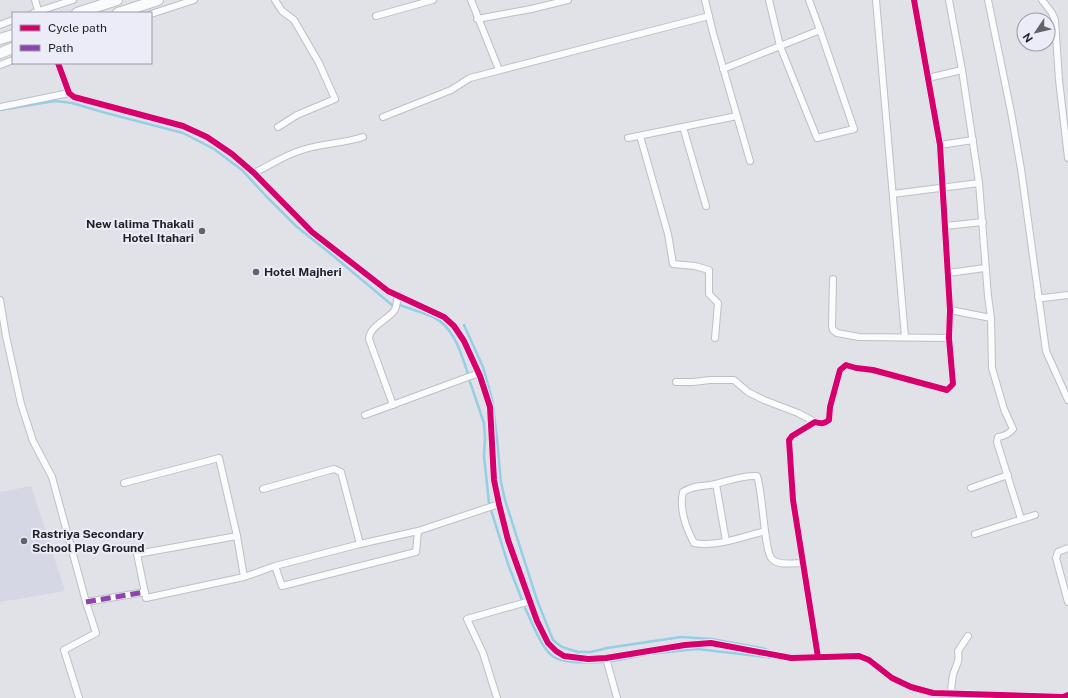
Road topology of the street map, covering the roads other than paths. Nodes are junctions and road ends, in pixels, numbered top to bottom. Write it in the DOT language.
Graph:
graph roads {
  1 [pos="35,0"];
  2 [pos="72,0"];
  3 [pos="117,0"];
  4 [pos="158,0"];
  5 [pos="194,0"];
  6 [pos="275,0"];
  7 [pos="433,0"];
  8 [pos="471,0"];
  9 [pos="568,0"];
  10 [pos="705,0"];
  11 [pos="769,0"];
  12 [pos="809,0"];
  13 [pos="876,0"];
  14 [pos="914,0"];
  15 [pos="949,0"];
  16 [pos="988,0"];
  17 [pos="1042,0"];
  18 [pos="37,12"];
  19 [pos="80,12"];
  20 [pos="121,12"];
  21 [pos="152,14"];
  22 [pos="376,16"];
  23 [pos="709,16"];
  24 [pos="478,19"];
  25 [pos="12,20"];
  26 [pos="0,25"];
  27 [pos="820,30"];
  28 [pos="12,35"];
  29 [pos="0,40"];
  30 [pos="780,46"];
  31 [pos="12,48"];
  32 [pos="0,53"];
  33 [pos="12,60"];
  34 [pos="58,64"];
  35 [pos="0,65"];
  36 [pos="723,69"];
  37 [pos="499,70"];
  38 [pos="962,70"];
  39 [pos="928,78"];
  40 [pos="69,93"];
  41 [pos="0,107"];
  42 [pos="737,116"];
  43 [pos="383,117"];
  44 [pos="278,127"];
  45 [pos="683,127"];
  46 [pos="640,136"];
  47 [pos="363,137"];
  48 [pos="628,138"];
  49 [pos="973,140"];
  50 [pos="940,145"];
  51 [pos="1068,158"];
  52 [pos="750,161"];
  53 [pos="254,173"];
  54 [pos="979,183"];
  55 [pos="943,189"];
  56 [pos="893,194"];
  57 [pos="706,206"];
  58 [pos="983,222"];
  59 [pos="945,226"];
  60 [pos="986,268"];
  61 [pos="948,273"];
  62 [pos="833,279"];
  63 [pos="398,295"];
  64 [pos="1068,295"];
  65 [pos="1038,297"];
  66 [pos="0,300"];
  67 [pos="950,310"];
  68 [pos="991,318"];
  69 [pos="905,337"];
  70 [pos="715,338"];
  71 [pos="949,338"];
  72 [pos="479,373"];
  73 [pos="676,382"];
  74 [pos="1068,400"];
  75 [pos="393,405"];
  76 [pos="365,415"];
  77 [pos="815,422"];
  78 [pos="1008,475"];
  79 [pos="124,483"];
  80 [pos="716,484"];
  81 [pos="971,488"];
  82 [pos="263,489"];
  83 [pos="499,504"];
  84 [pos="1035,515"];
  85 [pos="1022,519"];
  86 [pos="418,531"];
  87 [pos="766,531"];
  88 [pos="975,534"];
  89 [pos="237,536"];
  90 [pos="726,541"];
  91 [pos="360,544"];
  92 [pos="1068,548"];
  93 [pos="802,563"];
  94 [pos="275,566"];
  95 [pos="244,577"];
  96 [pos="145,592"];
  97 [pos="530,601"];
  98 [pos="86,602"];
  99 [pos="1068,602"];
  100 [pos="968,636"];
  101 [pos="818,657"];
  102 [pos="606,658"];
  103 [pos="951,694"];
  104 [pos="1065,697"];
  105 [pos="79,698"];
  106 [pos="497,698"];
  107 [pos="617,698"];
  1 -- 18 [label="street"];
  2 -- 18 [label="street"];
  3 -- 19 [label="main road"];
  4 -- 20 [label="main road"];
  5 -- 21 [label="street"];
  6 -- 44 [label="street"];
  7 -- 22 [label="street"];
  8 -- 24 [label="street"];
  9 -- 24 [label="street"];
  10 -- 23 [label="street"];
  11 -- 30 [label="street"];
  12 -- 27 [label="street"];
  13 -- 56 [label="street"];
  14 -- 39 [label="street"];
  15 -- 38 [label="street"];
  16 -- 65 [label="street"];
  17 -- 51 [label="street"];
  23 -- 36 [label="street"];
  23 -- 37 [label="street"];
  24 -- 37 [label="street"];
  25 -- 26 [label="street"];
  27 -- 30 [label="street"];
  27 -- 30 [label="street"];
  28 -- 29 [label="main road"];
  30 -- 36 [label="street"];
  31 -- 32 [label="main road"];
  33 -- 35 [label="street"];
  34 -- 40 [label="street"];
  36 -- 42 [label="street"];
  37 -- 43 [label="street"];
  38 -- 39 [label="street"];
  38 -- 49 [label="street"];
  39 -- 50 [label="street"];
  40 -- 41 [label="street"];
  40 -- 53 [label="street"];
  42 -- 45 [label="street"];
  42 -- 52 [label="street"];
  45 -- 46 [label="street"];
  45 -- 57 [label="street"];
  46 -- 48 [label="street"];
  46 -- 70 [label="street"];
  47 -- 53 [label="street"];
  49 -- 50 [label="street"];
  49 -- 54 [label="street"];
  50 -- 55 [label="street"];
  53 -- 63 [label="street"];
  54 -- 55 [label="street"];
  54 -- 58 [label="street"];
  55 -- 56 [label="street"];
  55 -- 59 [label="street"];
  56 -- 69 [label="street"];
  58 -- 59 [label="street"];
  58 -- 60 [label="street"];
  59 -- 61 [label="street"];
  60 -- 61 [label="street"];
  60 -- 68 [label="street"];
  61 -- 67 [label="street"];
  62 -- 69 [label="street"];
  63 -- 72 [label="street"];
  63 -- 75 [label="street"];
  64 -- 65 [label="street"];
  65 -- 74 [label="street"];
  66 -- 98 [label="street"];
  67 -- 68 [label="street"];
  67 -- 71 [label="street"];
  68 -- 78 [label="street"];
  69 -- 71 [label="street"];
  71 -- 77 [label="street"];
  72 -- 75 [label="street"];
  72 -- 83 [label="street"];
  73 -- 77 [label="street"];
  75 -- 76 [label="street"];
  77 -- 93 [label="street"];
  78 -- 81 [label="street"];
  78 -- 85 [label="street"];
  79 -- 89 [label="street"];
  80 -- 87 [label="street"];
  80 -- 90 [label="street"];
  80 -- 90 [label="street"];
  82 -- 91 [label="street"];
  83 -- 86 [label="street"];
  83 -- 97 [label="street"];
  84 -- 85 [label="street"];
  85 -- 88 [label="street"];
  86 -- 91 [label="street"];
  86 -- 94 [label="street"];
  87 -- 90 [label="street"];
  87 -- 93 [label="street"];
  89 -- 95 [label="street"];
  89 -- 96 [label="street"];
  91 -- 94 [label="street"];
  92 -- 99 [label="street"];
  93 -- 101 [label="street"];
  94 -- 95 [label="street"];
  95 -- 96 [label="street"];
  96 -- 98 [label="street"];
  97 -- 102 [label="street"];
  97 -- 106 [label="street"];
  98 -- 105 [label="street"];
  100 -- 103 [label="street"];
  101 -- 102 [label="street"];
  101 -- 103 [label="street"];
  102 -- 107 [label="street"];
  103 -- 104 [label="street"];
}
